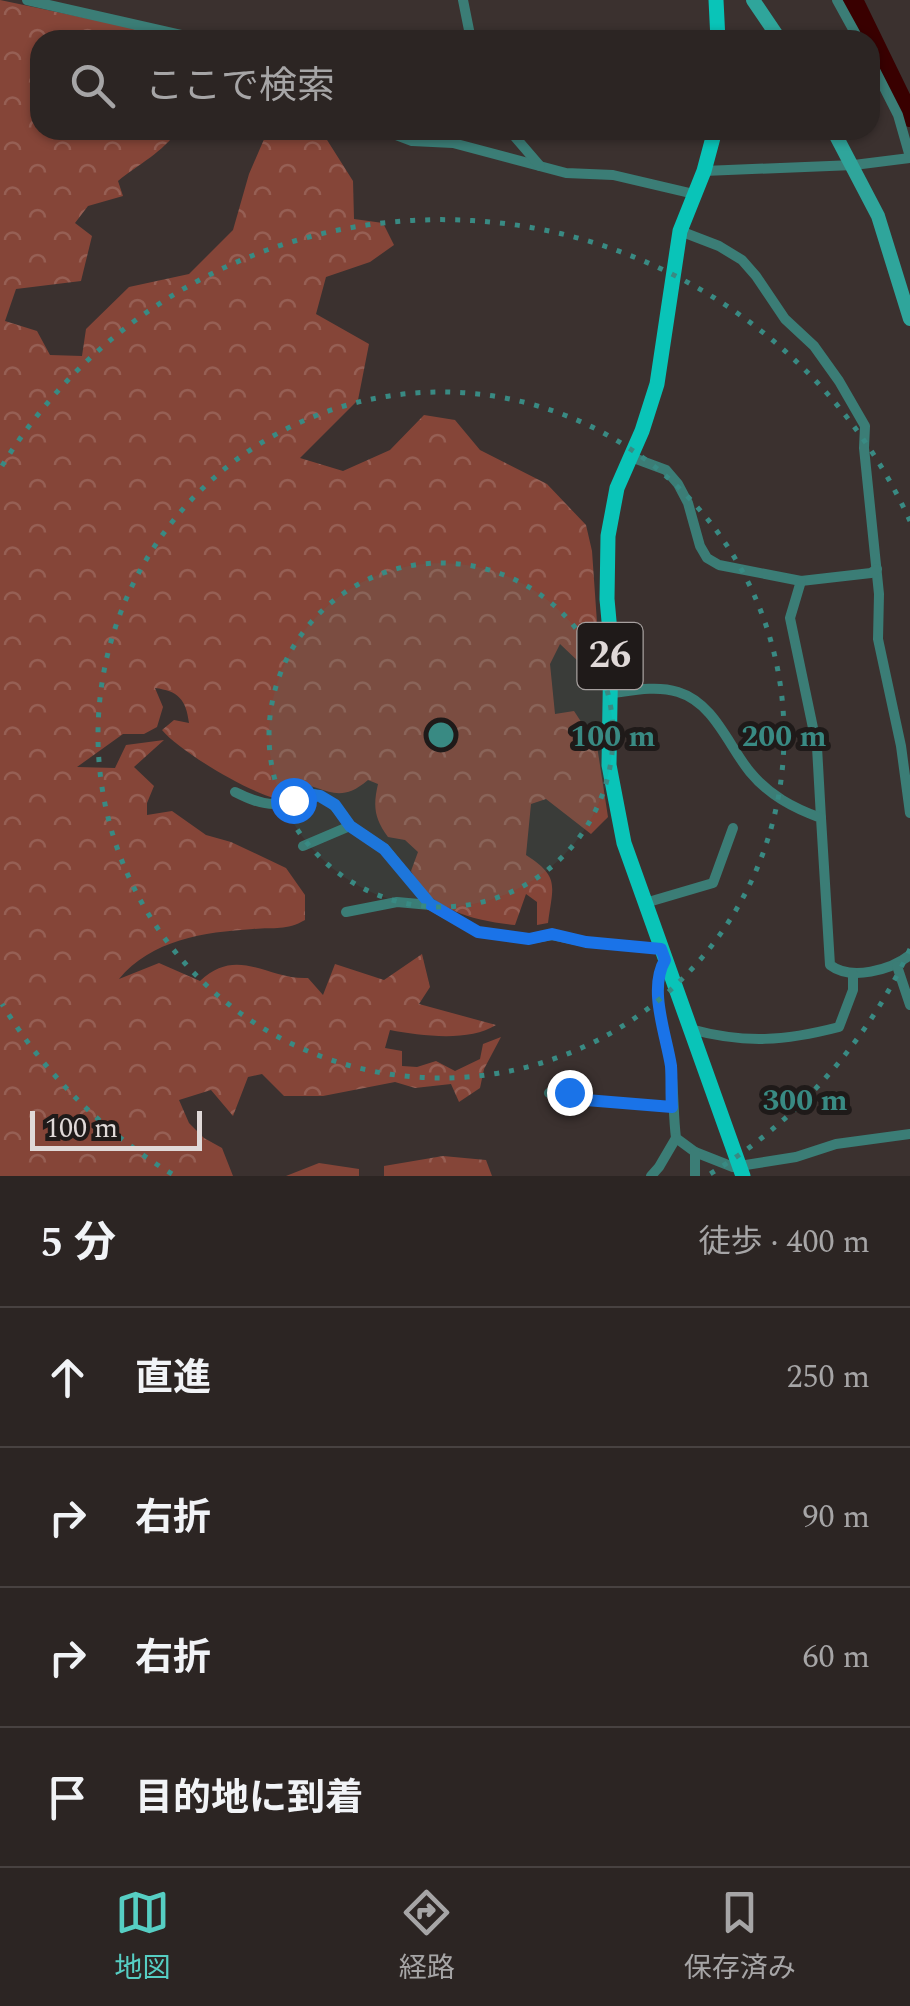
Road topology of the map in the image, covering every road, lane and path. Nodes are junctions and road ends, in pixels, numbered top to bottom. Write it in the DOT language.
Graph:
graph roads {
  1 [pos="27,0"];
  2 [pos="463,0"];
  3 [pos="716,0"];
  4 [pos="753,0"];
  5 [pos="837,0"];
  6 [pos="159,30"];
  7 [pos="469,30"];
  8 [pos="718,30"];
  9 [pos="773,30"];
  10 [pos="854,30"];
  11 [pos="880,80"];
  12 [pos="407,140"];
  13 [pos="518,140"];
  14 [pos="712,140"];
  15 [pos="839,140"];
  16 [pos="910,157"];
  17 [pos="854,165"];
  18 [pos="541,167"];
  19 [pos="704,171"];
  20 [pos="694,194"];
  21 [pos="680,231"];
  22 [pos="910,319"];
  23 [pos="631,457"];
  24 [pos="877,569"];
  25 [pos="801,580"];
  26 [pos="608,694"];
  27 [pos="235,792"];
  28 [pos="910,813"];
  29 [pos="821,818"];
  30 [pos="350,826"];
  31 [pos="734,828"];
  32 [pos="303,846"];
  33 [pos="430,904"];
  34 [pos="645,904"];
  35 [pos="346,912"];
  36 [pos="663,955"];
  37 [pos="910,955"];
  38 [pos="897,966"];
  39 [pos="853,974"];
  40 [pos="910,1005"];
  41 [pos="690,1029"];
  42 [pos="550,1093"];
  43 [pos="672,1107"];
  44 [pos="910,1134"];
  45 [pos="676,1138"];
  46 [pos="694,1152"];
  47 [pos="741,1170"];
  48 [pos="650,1176"];
  49 [pos="695,1176"];
  1 -- 6 [label="street"];
  2 -- 7 [label="street"];
  3 -- 8 [label="main road"];
  4 -- 9 [label="street"];
  5 -- 10 [label="street"];
  11 -- 16 [label="street"];
  12 -- 18 [label="street"];
  13 -- 18 [label="street"];
  14 -- 19 [label="main road, 26"];
  15 -- 17 [label="street"];
  16 -- 17 [label="street"];
  17 -- 19 [label="street"];
  17 -- 22 [label="street"];
  18 -- 20 [label="street"];
  19 -- 20 [label="main road, 26"];
  20 -- 21 [label="main road, 26"];
  21 -- 23 [label="main road, 26"];
  21 -- 24 [label="street"];
  23 -- 25 [label="street"];
  23 -- 26 [label="main road, 26"];
  24 -- 25 [label="street"];
  24 -- 28 [label="street"];
  25 -- 29 [label="street"];
  26 -- 29 [label="street"];
  26 -- 34 [label="main road, 26"];
  27 -- 30 [label="street"];
  29 -- 39 [label="street"];
  30 -- 32 [label="street"];
  30 -- 33 [label="street"];
  31 -- 34 [label="street"];
  33 -- 35 [label="street"];
  33 -- 36 [label="street"];
  34 -- 36 [label="main road, 26"];
  36 -- 41 [label="main road, 26"];
  36 -- 43 [label="street"];
  37 -- 38 [label="street"];
  38 -- 39 [label="street"];
  38 -- 40 [label="street"];
  39 -- 41 [label="street"];
  41 -- 47 [label="main road, 26"];
  42 -- 43 [label="street"];
  43 -- 45 [label="street"];
  44 -- 47 [label="street"];
  45 -- 46 [label="street"];
  45 -- 48 [label="street"];
  46 -- 47 [label="street"];
  46 -- 49 [label="street"];
}
